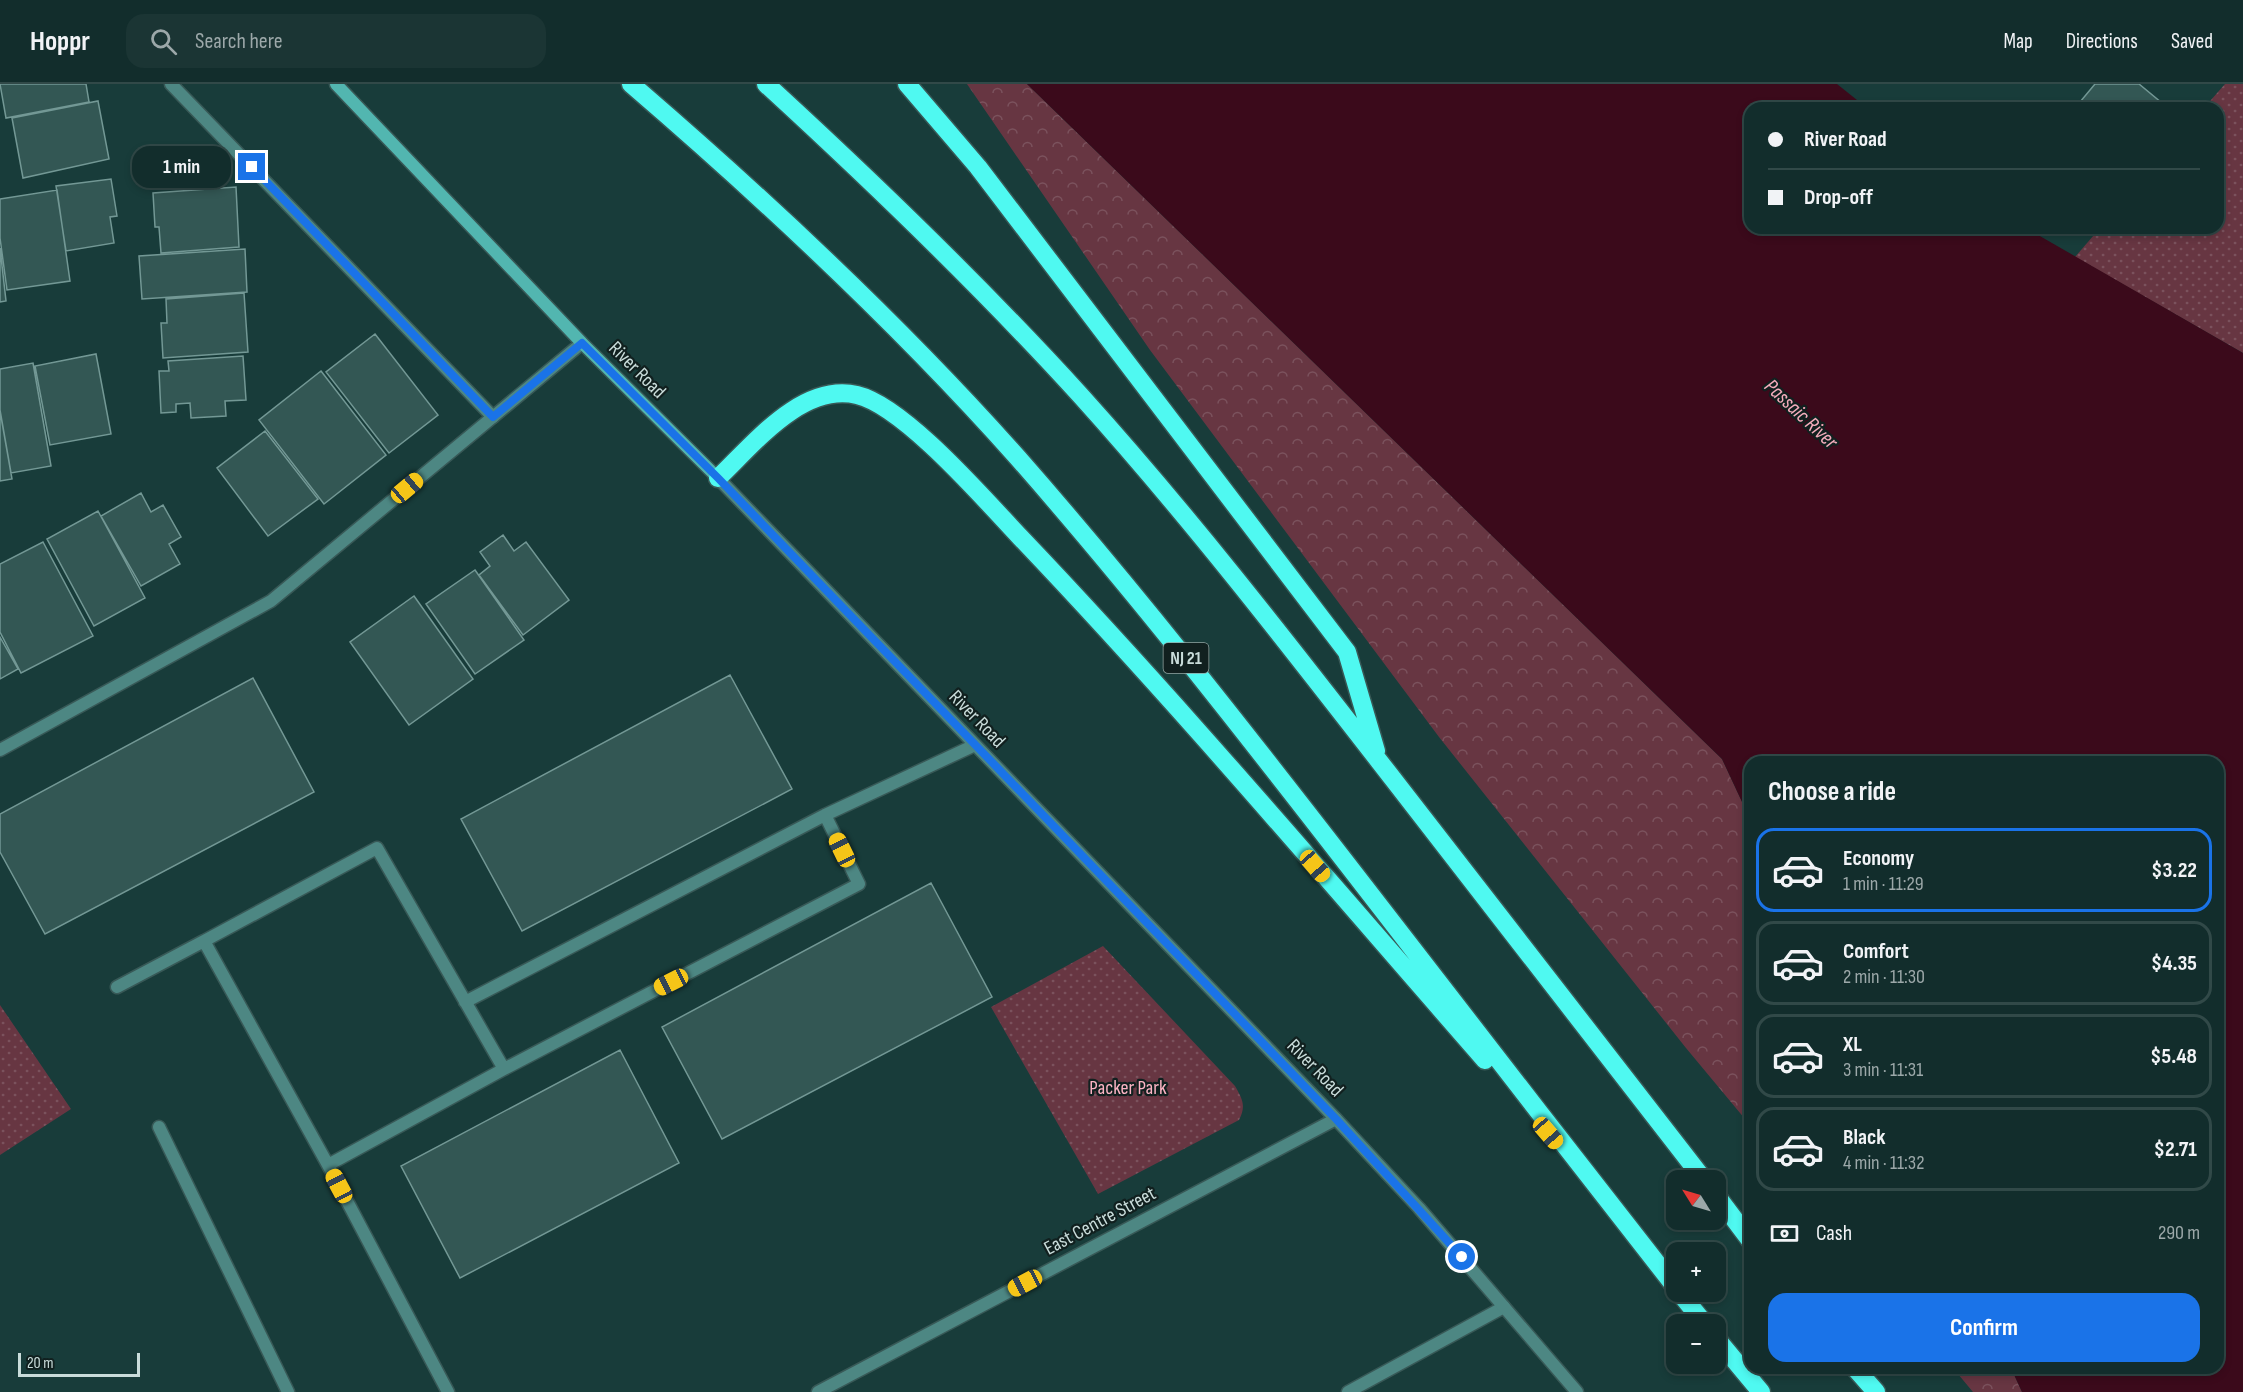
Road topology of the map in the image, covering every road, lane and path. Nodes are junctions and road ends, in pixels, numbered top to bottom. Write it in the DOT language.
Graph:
graph roads {
  1 [pos="171,84"];
  2 [pos="336,84"];
  3 [pos="631,84"];
  4 [pos="766,84"];
  5 [pos="907,84"];
  6 [pos="582,343"];
  7 [pos="493,417"];
  8 [pos="718,478"];
  9 [pos="975,744"];
  10 [pos="0,750"];
  11 [pos="1379,762"];
  12 [pos="825,815"];
  13 [pos="204,941"];
  14 [pos="117,987"];
  15 [pos="465,1002"];
  16 [pos="504,1069"];
  17 [pos="1336,1119"];
  18 [pos="159,1127"];
  19 [pos="328,1165"];
  20 [pos="1696,1170"];
  21 [pos="1611,1204"];
  22 [pos="1726,1208"];
  23 [pos="1744,1232"];
  24 [pos="1666,1275"];
  25 [pos="1688,1302"];
  26 [pos="1504,1307"];
  27 [pos="1697,1314"];
  28 [pos="1726,1350"];
  29 [pos="1744,1372"];
  30 [pos="1746,1374"];
  31 [pos="1860,1374"];
  32 [pos="288,1392"];
  33 [pos="448,1392"];
  34 [pos="818,1392"];
  35 [pos="1348,1392"];
  36 [pos="1577,1392"];
  37 [pos="1761,1392"];
  38 [pos="1876,1392"];
  1 -- 7 [label="street"];
  2 -- 6 [label="main road, River Road"];
  3 -- 21 [label="highway, NJ 21"];
  4 -- 11 [label="highway"];
  5 -- 11 [label="highway"];
  6 -- 7 [label="street"];
  6 -- 8 [label="main road, River Road"];
  7 -- 10 [label="street"];
  8 -- 9 [label="street, River Road"];
  8 -- 21 [label="highway"];
  9 -- 12 [label="street"];
  9 -- 17 [label="street, River Road"];
  11 -- 20 [label="highway"];
  12 -- 15 [label="street"];
  12 -- 16 [label="street"];
  13 -- 14 [label="street"];
  13 -- 15 [label="street"];
  13 -- 19 [label="street"];
  15 -- 16 [label="street"];
  16 -- 19 [label="street"];
  17 -- 26 [label="street, River Road"];
  17 -- 34 [label="street, East Centre Street"];
  18 -- 32 [label="street"];
  19 -- 33 [label="street"];
  21 -- 24 [label="highway, NJ 21"];
  22 -- 23 [label="highway"];
  25 -- 27 [label="highway, NJ 21"];
  26 -- 35 [label="street"];
  26 -- 36 [label="street, River Road"];
  28 -- 29 [label="highway"];
  30 -- 37 [label="highway"];
  31 -- 38 [label="highway"];
}
